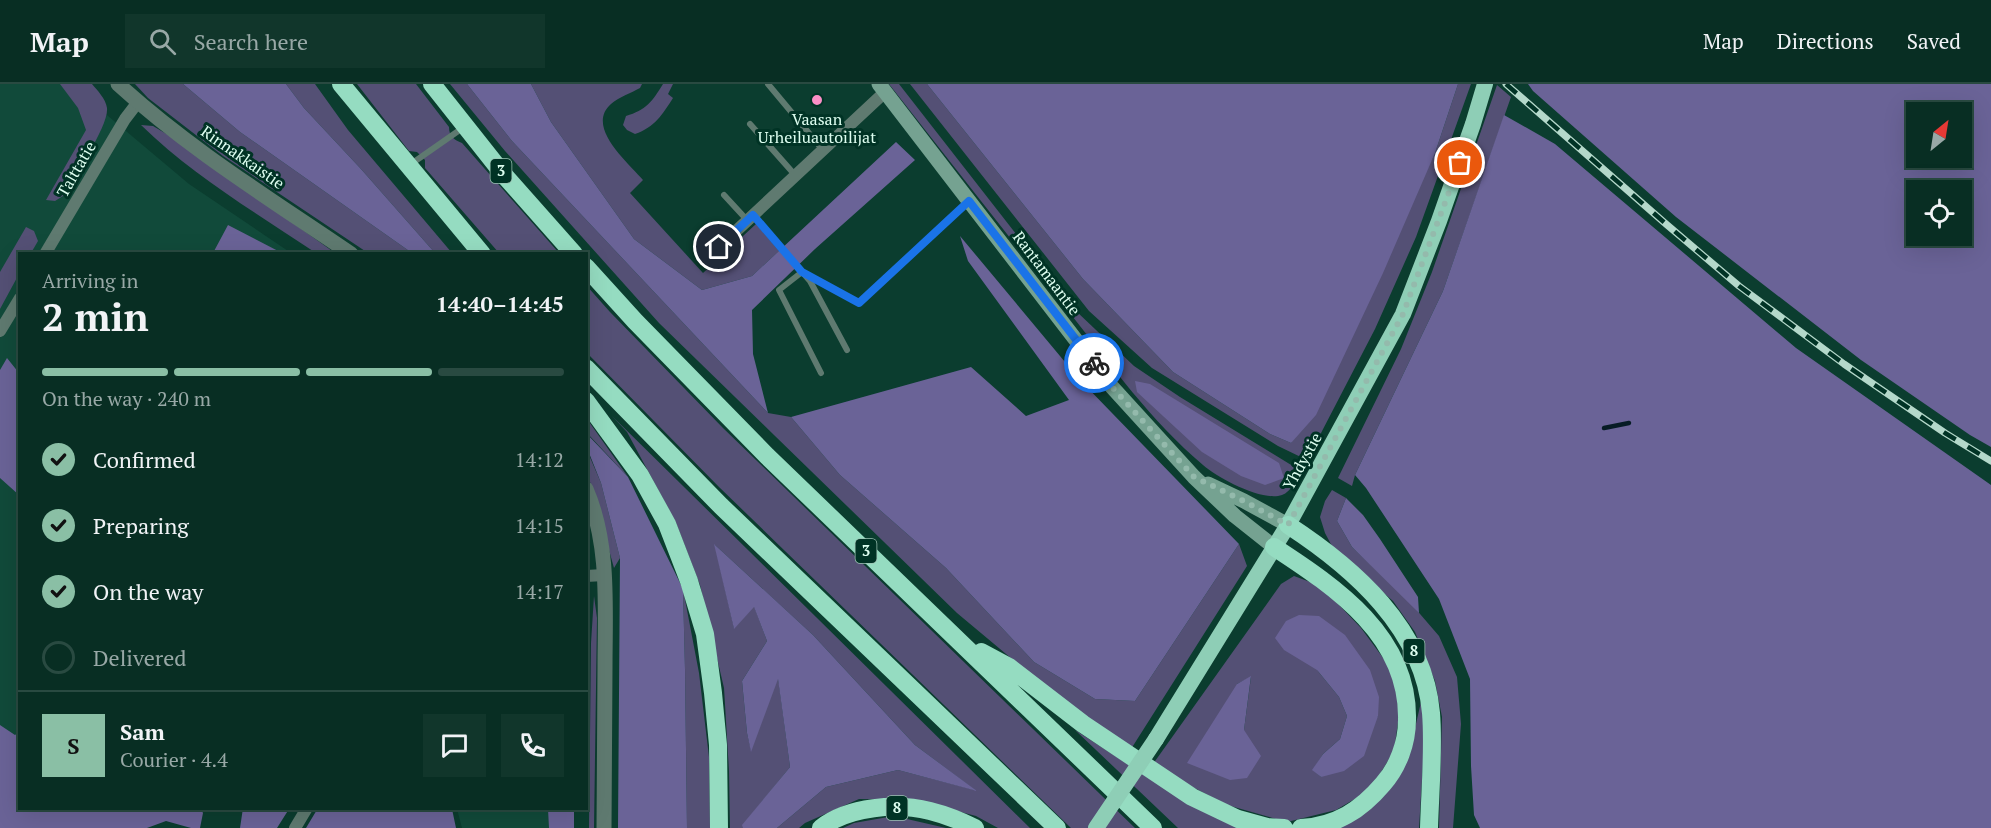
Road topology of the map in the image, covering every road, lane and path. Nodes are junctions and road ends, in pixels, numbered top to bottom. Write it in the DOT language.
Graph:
graph roads {
  1 [pos="118,84"];
  2 [pos="341,84"];
  3 [pos="432,84"];
  4 [pos="768,84"];
  5 [pos="1485,84"];
  6 [pos="882,88"];
  7 [pos="138,102"];
  8 [pos="750,124"];
  9 [pos="465,126"];
  10 [pos="823,150"];
  11 [pos="408,166"];
  12 [pos="796,176"];
  13 [pos="724,195"];
  14 [pos="969,201"];
  15 [pos="750,218"];
  16 [pos="46,252"];
  17 [pos="348,252"];
  18 [pos="480,252"];
  19 [pos="572,252"];
  20 [pos="705,260"];
  21 [pos="588,269"];
  22 [pos="802,272"];
  23 [pos="18,301"];
  24 [pos="0,331"];
  25 [pos="847,350"];
  26 [pos="588,370"];
  27 [pos="821,373"];
  28 [pos="588,404"];
  29 [pos="1194,477"];
  30 [pos="588,494"];
  31 [pos="1288,525"];
  32 [pos="1274,547"];
  33 [pos="604,575"];
  34 [pos="588,576"];
  35 [pos="963,643"];
  36 [pos="306,810"];
  37 [pos="295,828"];
  38 [pos="604,828"];
  39 [pos="719,828"];
  40 [pos="821,828"];
  41 [pos="975,828"];
  42 [pos="1058,828"];
  43 [pos="1096,828"];
  44 [pos="1153,828"];
  45 [pos="1284,828"];
  46 [pos="1301,828"];
  47 [pos="1429,828"];
  1 -- 7 [label="street, Rinnakkaistie"];
  2 -- 11 [label="highway"];
  3 -- 9 [label="highway, 3"];
  4 -- 10 [label="lane"];
  5 -- 31 [label="highway, Yhdystie"];
  6 -- 10 [label="street"];
  6 -- 14 [label="main road, Rantamaantie"];
  7 -- 16 [label="street, Talttatie"];
  7 -- 17 [label="street, Rinnakkaistie"];
  8 -- 12 [label="lane"];
  9 -- 11 [label="lane"];
  9 -- 19 [label="highway, 3"];
  10 -- 12 [label="street"];
  11 -- 18 [label="highway"];
  12 -- 15 [label="street"];
  13 -- 15 [label="lane"];
  14 -- 22 [label="lane"];
  14 -- 29 [label="main road, Rantamaantie"];
  15 -- 20 [label="street"];
  15 -- 22 [label="lane"];
  21 -- 35 [label="highway, 3"];
  22 -- 25 [label="lane"];
  22 -- 27 [label="lane"];
  23 -- 24 [label="street"];
  26 -- 42 [label="highway"];
  28 -- 39 [label="highway"];
  29 -- 31 [label="main road, Rantamaantie"];
  29 -- 32 [label="main road, Rantamaantie"];
  30 -- 33 [label="street"];
  31 -- 32 [label="highway, Yhdystie"];
  31 -- 47 [label="highway, 8"];
  32 -- 43 [label="highway, Yhdystie, bridge"];
  32 -- 46 [label="highway"];
  33 -- 34 [label="street"];
  33 -- 38 [label="street"];
  35 -- 44 [label="highway, 3"];
  35 -- 45 [label="highway"];
  36 -- 37 [label="street"];
  40 -- 41 [label="highway, 8"];
}
